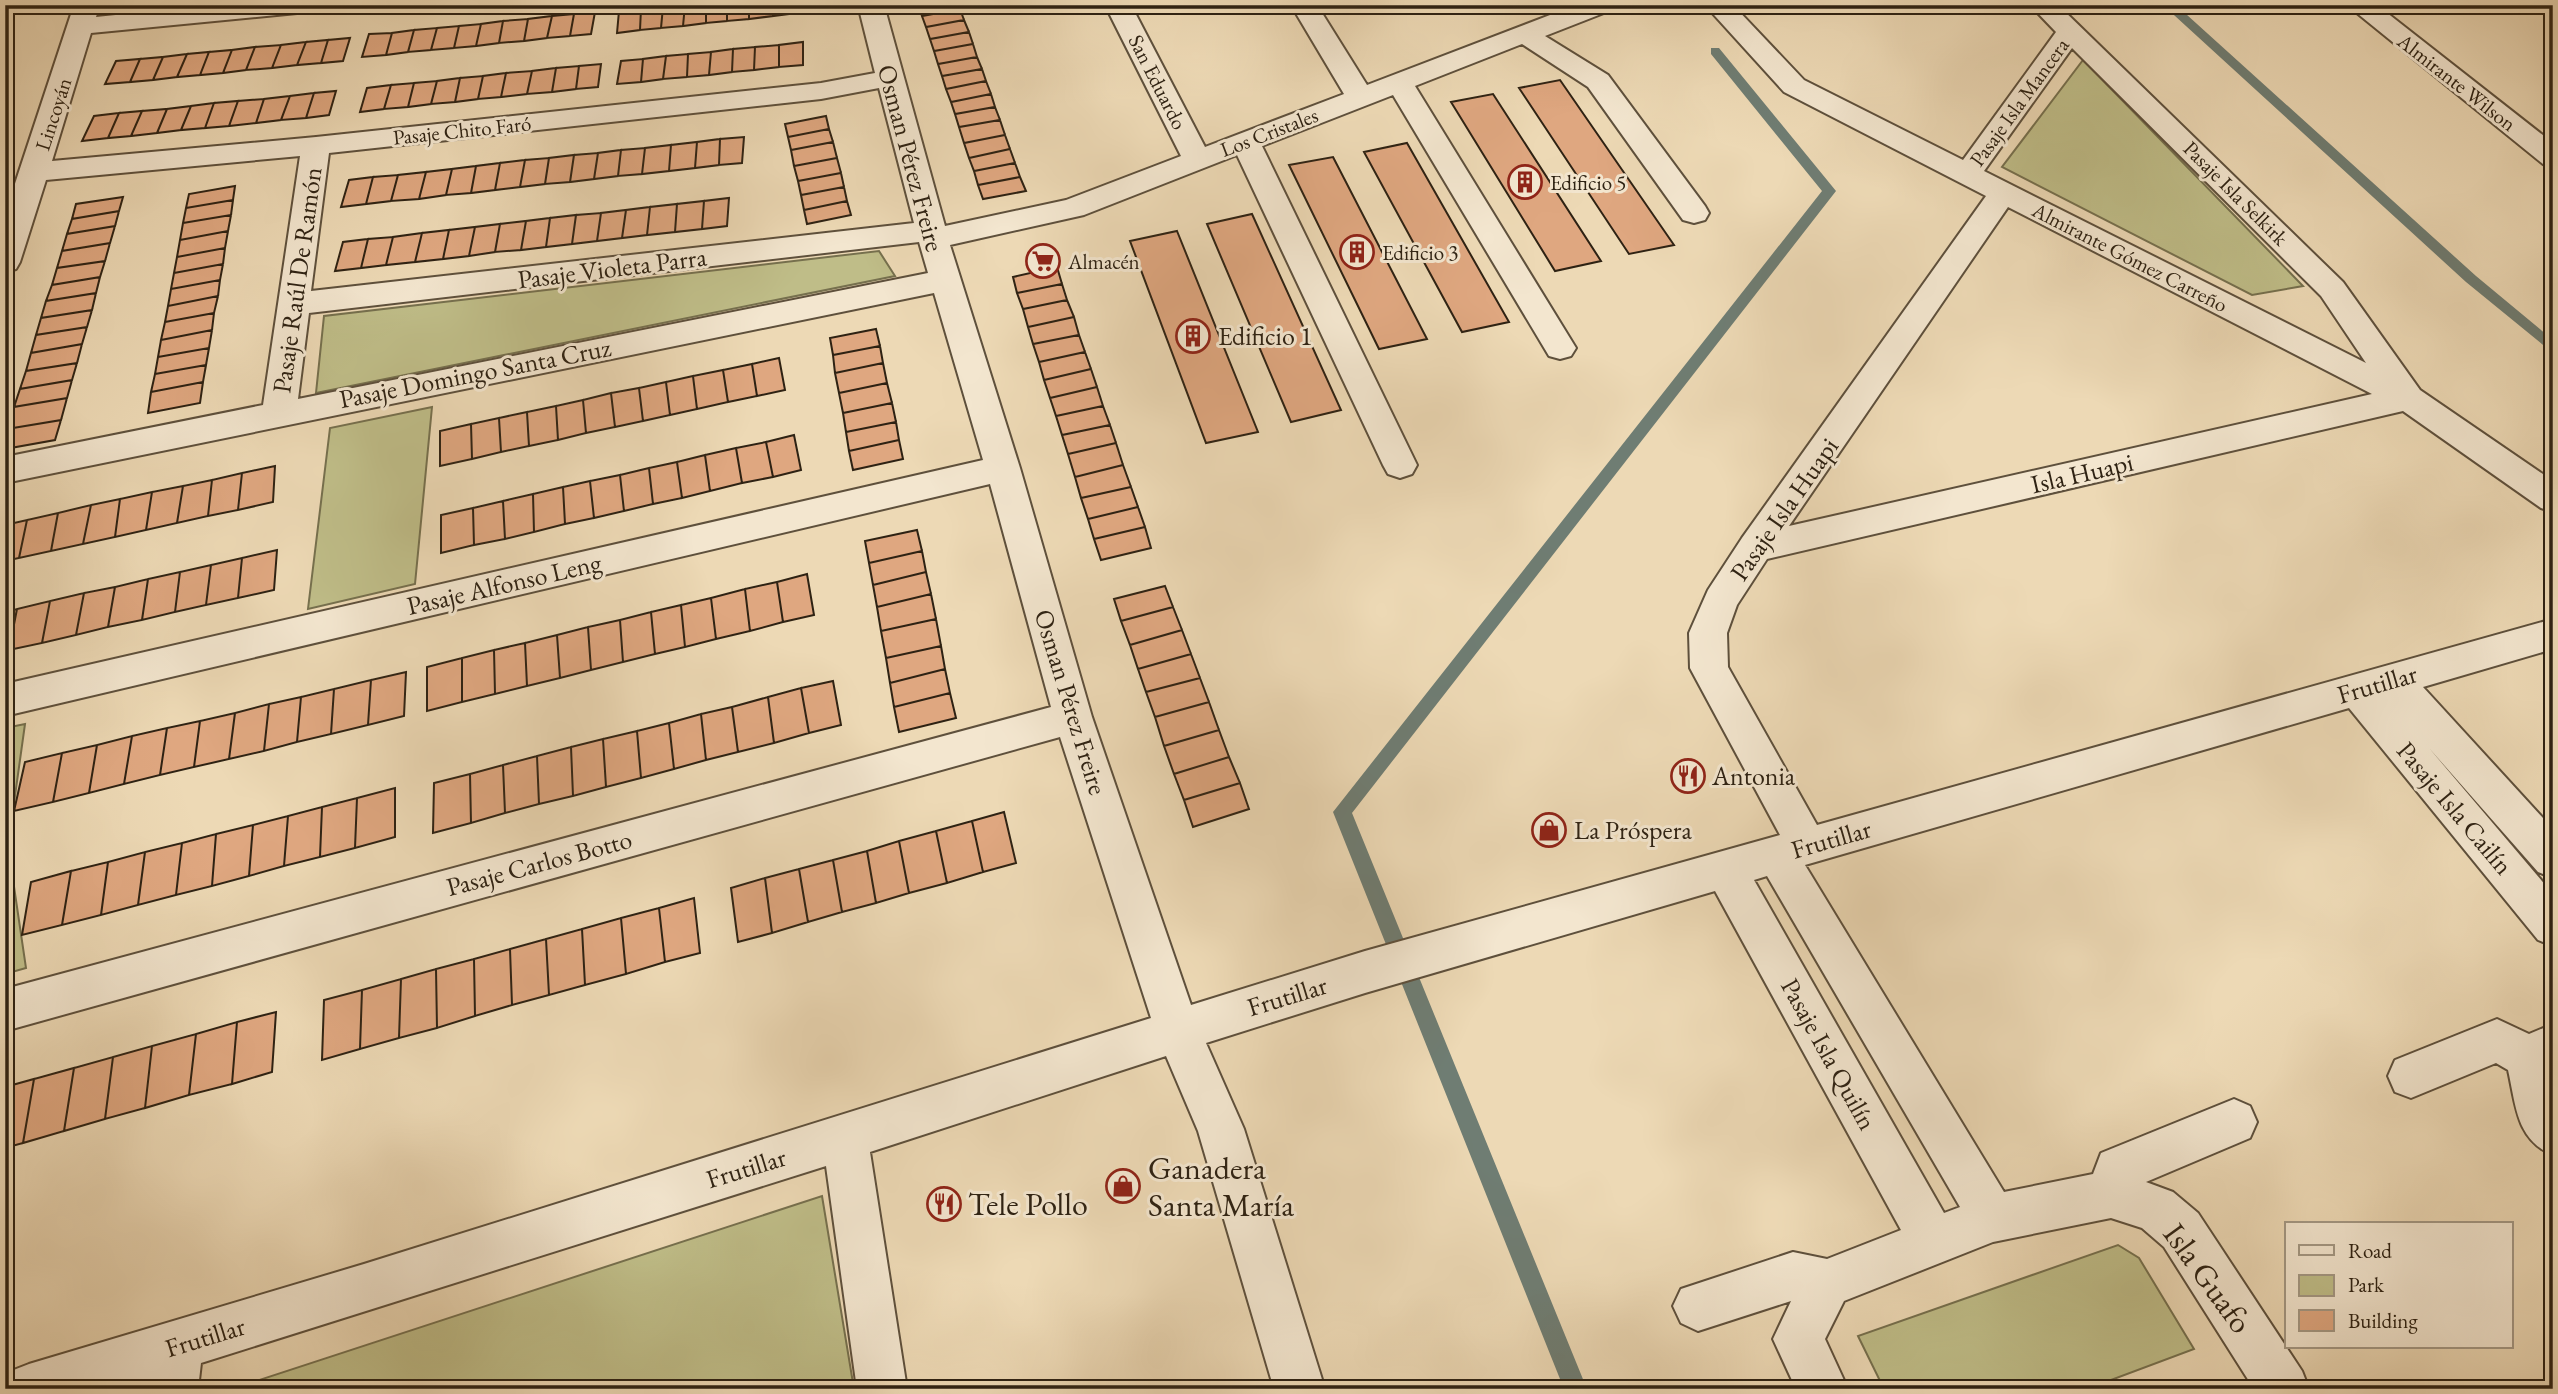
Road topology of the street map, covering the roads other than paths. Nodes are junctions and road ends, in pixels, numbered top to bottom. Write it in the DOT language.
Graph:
graph roads {
  1 [pos="297,5"];
  2 [pos="871,5"];
  3 [pos="1118,5"];
  4 [pos="1304,5"];
  5 [pos="1600,5"];
  6 [pos="1718,5"];
  7 [pos="2043,5"];
  8 [pos="2360,5"];
  9 [pos="84,15"];
  10 [pos="2071,30"];
  11 [pos="1524,34"];
  12 [pos="890,78"];
  13 [pos="1399,82"];
  14 [pos="1360,97"];
  15 [pos="1245,141"];
  16 [pos="316,146"];
  17 [pos="2553,158"];
  18 [pos="1197,159"];
  19 [pos="34,172"];
  20 [pos="1968,173"];
  21 [pos="2003,193"];
  22 [pos="1694,213"];
  23 [pos="932,235"];
  24 [pos="5,262"];
  25 [pos="944,280"];
  26 [pos="294,304"];
  27 [pos="1560,348"];
  28 [pos="2408,398"];
  29 [pos="279,413"];
  30 [pos="1400,465"];
  31 [pos="1003,468"];
  32 [pos="5,470"];
  33 [pos="2553,499"];
  34 [pos="1755,548"];
  35 [pos="2553,634"];
  36 [pos="2375,684"];
  37 [pos="5,700"];
  38 [pos="1073,717"];
  39 [pos="1791,850"];
  40 [pos="2553,859"];
  41 [pos="1725,869"];
  42 [pos="2553,926"];
  43 [pos="5,1010"];
  44 [pos="1177,1029"];
  45 [pos="2540,1051"];
  46 [pos="2411,1076"];
  47 [pos="2234,1122"];
  48 [pos="2553,1132"];
  49 [pos="845,1137"];
  50 [pos="2111,1194"];
  51 [pos="1993,1218"];
  52 [pos="1932,1239"];
  53 [pos="1827,1283"];
  54 [pos="1698,1306"];
  55 [pos="176,1367"];
  56 [pos="30,1389"];
  57 [pos="881,1389"];
  58 [pos="1300,1389"];
  59 [pos="1823,1389"];
  60 [pos="2284,1389"];
  1 -- 9 [label="street"];
  2 -- 12 [label="street, Osman Pérez Freire"];
  3 -- 18 [label="street, San Eduardo"];
  4 -- 14 [label="street"];
  5 -- 11 [label="street, Los Cristales"];
  6 -- 20 [label="street, Almirante Gómez Carreño"];
  7 -- 10 [label="street, Pasaje Isla Selkirk"];
  8 -- 17 [label="street, Almirante Wilson"];
  9 -- 19 [label="street, Lincoyán"];
  10 -- 20 [label="street, Pasaje Isla Mancera"];
  10 -- 28 [label="street, Pasaje Isla Selkirk"];
  11 -- 13 [label="street, Los Cristales"];
  11 -- 22 [label="street"];
  12 -- 16 [label="street, Pasaje Chito Faró"];
  12 -- 23 [label="street, Osman Pérez Freire"];
  13 -- 14 [label="street, Los Cristales"];
  13 -- 27 [label="street"];
  14 -- 15 [label="street, Los Cristales"];
  15 -- 18 [label="street, Los Cristales"];
  15 -- 30 [label="street"];
  16 -- 19 [label="street, Pasaje Chito Faró"];
  16 -- 26 [label="street, Pasaje Raúl De Ramón"];
  18 -- 23 [label="street, Los Cristales"];
  19 -- 24 [label="street, Lincoyán"];
  20 -- 21 [label="street, Almirante Gómez Carreño"];
  21 -- 28 [label="street, Almirante Gómez Carreño"];
  21 -- 34 [label="street, Pasaje Isla Huapi"];
  23 -- 25 [label="street, Osman Pérez Freire"];
  23 -- 26 [label="street, Pasaje Violeta Parra"];
  25 -- 29 [label="street, Pasaje Domingo Santa Cruz"];
  25 -- 31 [label="street, Osman Pérez Freire"];
  26 -- 29 [label="street, Pasaje Raúl De Ramón"];
  28 -- 33 [label="street, Almirante Gómez Carreño"];
  28 -- 34 [label="street, Isla Huapi"];
  29 -- 32 [label="street, Pasaje Domingo Santa Cruz"];
  31 -- 37 [label="street, Pasaje Alfonso Leng"];
  31 -- 38 [label="street, Osman Pérez Freire"];
  34 -- 39 [label="street, Pasaje Isla Huapi"];
  35 -- 36 [label="street, Frutillar"];
  36 -- 39 [label="street, Frutillar"];
  36 -- 40 [label="street, Pasaje Isla Cailín"];
  36 -- 42 [label="street, Pasaje Isla Cailín"];
  38 -- 43 [label="street, Pasaje Carlos Botto"];
  38 -- 44 [label="street, Osman Pérez Freire"];
  39 -- 41 [label="street, Frutillar"];
  39 -- 51 [label="street, Pasaje Isla Quilín"];
  41 -- 44 [label="street, Frutillar"];
  41 -- 52 [label="street, Pasaje Isla Quilín"];
  44 -- 49 [label="street, Frutillar"];
  44 -- 58 [label="street, Osman Pérez Freire"];
  45 -- 46 [label="street"];
  45 -- 48 [label="street"];
  47 -- 50 [label="street"];
  49 -- 55 [label="street, Frutillar"];
  49 -- 57 [label="street"];
  50 -- 51 [label="street"];
  50 -- 60 [label="street, Isla Guafo"];
  51 -- 52 [label="street"];
  52 -- 53 [label="street"];
  53 -- 54 [label="street"];
  53 -- 59 [label="street"];
  55 -- 56 [label="street, Frutillar"];
}
